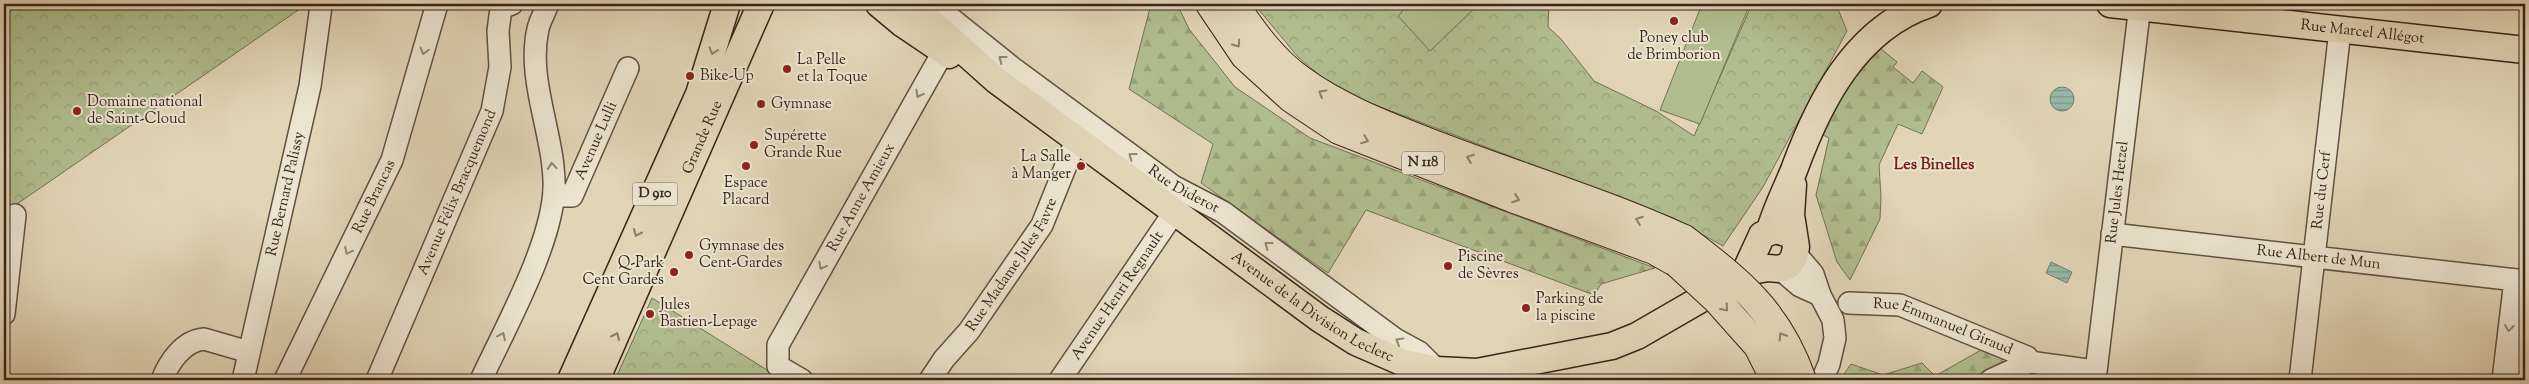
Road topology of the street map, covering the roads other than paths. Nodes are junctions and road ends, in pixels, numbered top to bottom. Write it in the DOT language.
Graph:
graph roads {
  1 [pos="437,4"];
  2 [pos="512,4"];
  3 [pos="727,4"];
  4 [pos="761,4"];
  5 [pos="879,4"];
  6 [pos="934,4"];
  7 [pos="1210,4"];
  8 [pos="1234,4"];
  9 [pos="1929,4"];
  10 [pos="2110,4"];
  11 [pos="542,5"];
  12 [pos="321,6"];
  13 [pos="2140,6"];
  14 [pos="2198,9"];
  15 [pos="904,10"];
  16 [pos="2340,30"];
  17 [pos="941,50"];
  18 [pos="2525,50"];
  19 [pos="628,68"];
  20 [pos="996,80"];
  21 [pos="1077,138"];
  22 [pos="554,190"];
  23 [pos="1175,211"];
  24 [pos="15,215"];
  25 [pos="2112,234"];
  26 [pos="1681,251"];
  27 [pos="1777,252"];
  28 [pos="2314,257"];
  29 [pos="2520,280"];
  30 [pos="1700,299"];
  31 [pos="1849,303"];
  32 [pos="4,314"];
  33 [pos="2525,327"];
  34 [pos="250,352"];
  35 [pos="2030,362"];
  36 [pos="1432,375"];
  37 [pos="2095,375"];
  38 [pos="162,380"];
  39 [pos="243,380"];
  40 [pos="285,380"];
  41 [pos="377,380"];
  42 [pos="481,380"];
  43 [pos="571,380"];
  44 [pos="596,380"];
  45 [pos="802,380"];
  46 [pos="930,380"];
  47 [pos="1060,380"];
  48 [pos="1776,380"];
  49 [pos="1802,380"];
  50 [pos="1822,380"];
  51 [pos="1991,380"];
  52 [pos="2300,380"];
  53 [pos="2503,380"];
  54 [pos="2520,380"];
  1 -- 40 [label="street, Rue Brancas, one-way"];
  2 -- 41 [label="street, Avenue Félix Bracquemond"];
  3 -- 43 [label="main road, Grande Rue / D 910, one-way"];
  44 -- 4 [label="main road, Grande Rue / D 910, one-way"];
  5 -- 15 [label="main road, Avenue de la Division Leclerc"];
  36 -- 6 [label="street, Rue Diderot, one-way"];
  7 -- 26 [label="highway, N 118, one-way"];
  26 -- 8 [label="highway, N 118, one-way"];
  9 -- 27 [label="main road"];
  10 -- 13 [label="main road"];
  22 -- 11 [label="street, one-way"];
  12 -- 34 [label="street, Rue Bernard Palissy"];
  13 -- 14 [label="main road, Rue Marcel Allégot"];
  13 -- 25 [label="street, Rue Jules Hetzel"];
  14 -- 16 [label="main road, Rue Marcel Allégot"];
  15 -- 17 [label="main road, Avenue de la Division Leclerc"];
  15 -- 20 [label="main road, Avenue de la Division Leclerc"];
  16 -- 18 [label="main road, Rue Marcel Allégot"];
  16 -- 28 [label="street, Rue du Cerf"];
  17 -- 20 [label="main road, Avenue de la Division Leclerc"];
  17 -- 45 [label="street, Rue Anne Amieux, one-way"];
  19 -- 22 [label="street, Avenue Lulli"];
  20 -- 21 [label="main road, Avenue de la Division Leclerc"];
  21 -- 23 [label="main road, Avenue de la Division Leclerc"];
  21 -- 46 [label="street, Rue Madame Jules Favre"];
  42 -- 22 [label="street, one-way"];
  23 -- 36 [label="main road, Avenue de la Division Leclerc"];
  23 -- 47 [label="street, Avenue Henri Regnault"];
  24 -- 32 [label="street"];
  25 -- 28 [label="street, Rue Albert de Mun"];
  25 -- 37 [label="street, Rue Jules Hetzel"];
  26 -- 48 [label="highway, N 118, one-way, bridge"];
  49 -- 26 [label="highway, N 118, one-way, bridge"];
  27 -- 50 [label="street"];
  28 -- 29 [label="street, Rue Albert de Mun"];
  28 -- 52 [label="street, Rue du Cerf"];
  29 -- 53 [label="street, one-way"];
  30 -- 36 [label="main road, Avenue de la Division Leclerc"];
  31 -- 35 [label="street, Rue Emmanuel Giraud"];
  33 -- 54 [label="street"];
  34 -- 38 [label="street"];
  34 -- 39 [label="street, Rue Bernard Palissy"];
  35 -- 37 [label="street"];
  35 -- 51 [label="street"];
}
